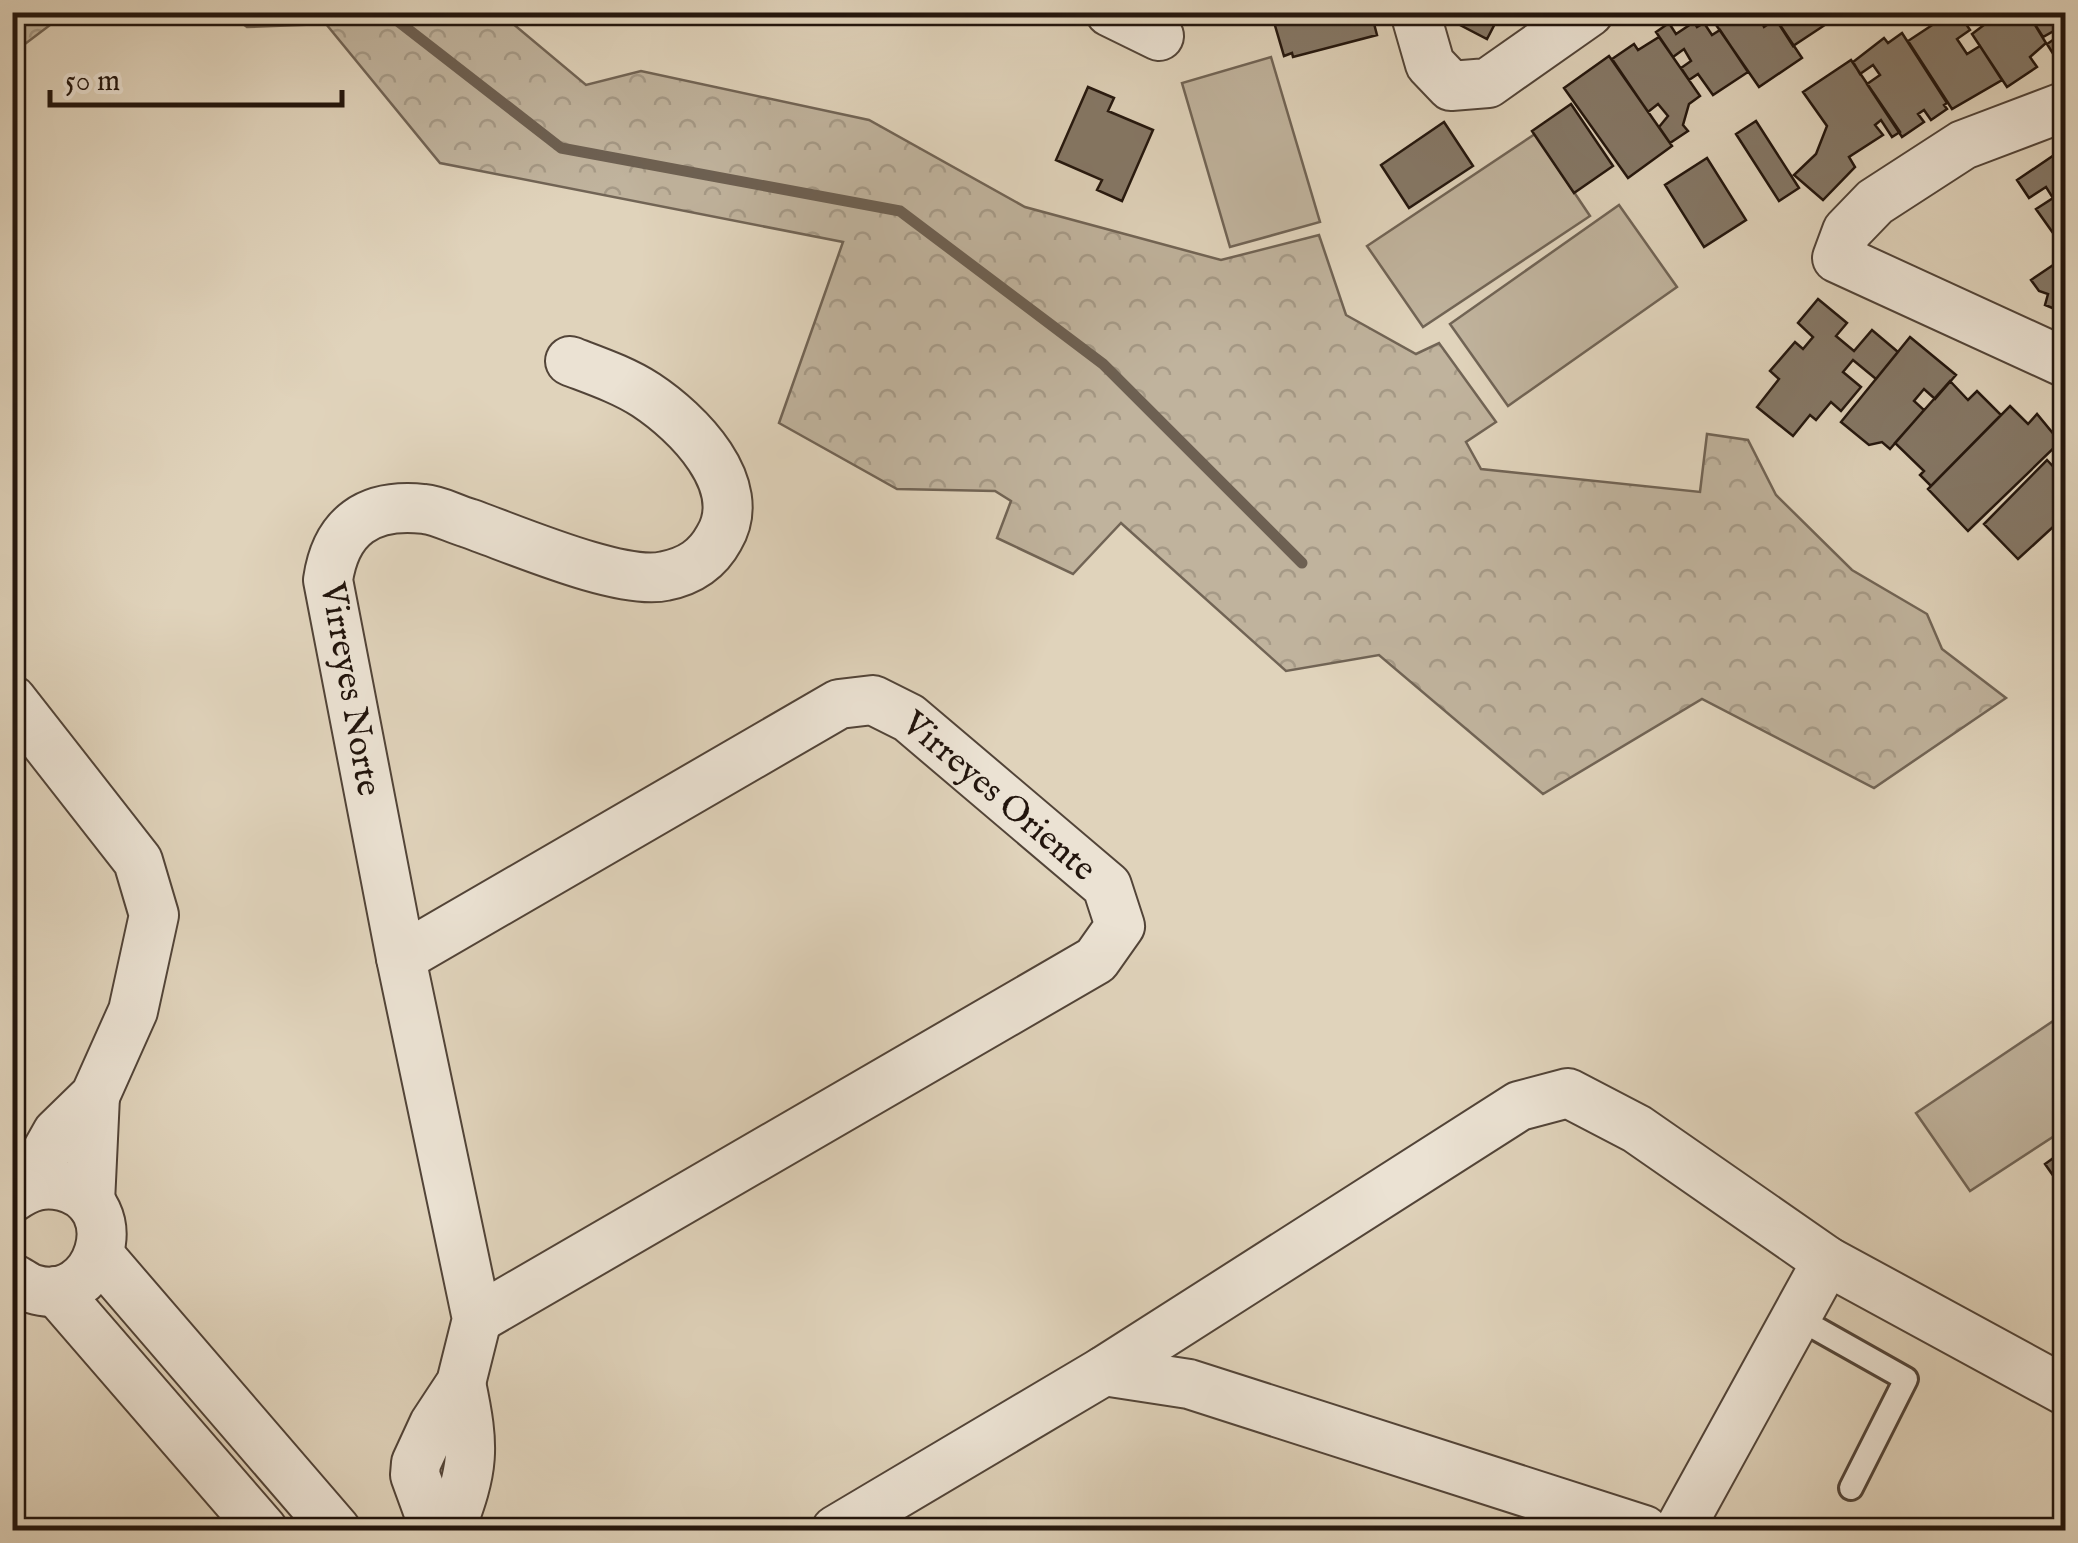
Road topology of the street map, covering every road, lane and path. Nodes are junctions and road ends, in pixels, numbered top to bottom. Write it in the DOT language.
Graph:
graph roads {
  1 [pos="1110,12"];
  2 [pos="1415,12"];
  3 [pos="1589,12"];
  4 [pos="1159,36"];
  5 [pos="2066,106"];
  6 [pos="570,361"];
  7 [pos="2066,363"];
  8 [pos="12,700"];
  9 [pos="401,958"];
  10 [pos="95,1096"];
  11 [pos="19,1193"];
  12 [pos="90,1202"];
  13 [pos="100,1256"];
  14 [pos="1827,1261"];
  15 [pos="34,1284"];
  16 [pos="1203,1309"];
  17 [pos="1796,1317"];
  18 [pos="477,1320"];
  19 [pos="1104,1370"];
  20 [pos="461,1383"];
  21 [pos="1189,1384"];
  22 [pos="2066,1391"];
  23 [pos="1852,1488"];
  24 [pos="263,1530"];
  25 [pos="336,1530"];
  26 [pos="435,1530"];
  27 [pos="450,1530"];
  28 [pos="836,1530"];
  29 [pos="1644,1530"];
  30 [pos="1679,1530"];
  1 -- 4 [label="street"];
  2 -- 3 [label="street"];
  5 -- 7 [label="street"];
  6 -- 9 [label="street, Virreyes Norte"];
  8 -- 10 [label="street"];
  9 -- 18 [label="street, Virreyes Norte"];
  9 -- 18 [label="street, Virreyes Oriente"];
  10 -- 11 [label="street"];
  10 -- 12 [label="street"];
  11 -- 12 [label="street"];
  12 -- 13 [label="street"];
  13 -- 15 [label="street"];
  13 -- 25 [label="street"];
  14 -- 16 [label="street"];
  14 -- 17 [label="street"];
  14 -- 22 [label="street"];
  15 -- 24 [label="street"];
  16 -- 19 [label="street"];
  16 -- 21 [label="street"];
  17 -- 23 [label="lane"];
  17 -- 30 [label="street"];
  18 -- 20 [label="street, Virreyes Norte"];
  19 -- 21 [label="street"];
  19 -- 28 [label="street"];
  20 -- 26 [label="street, Virreyes Norte"];
  20 -- 27 [label="street, Virreyes Norte"];
  21 -- 29 [label="street"];
}
